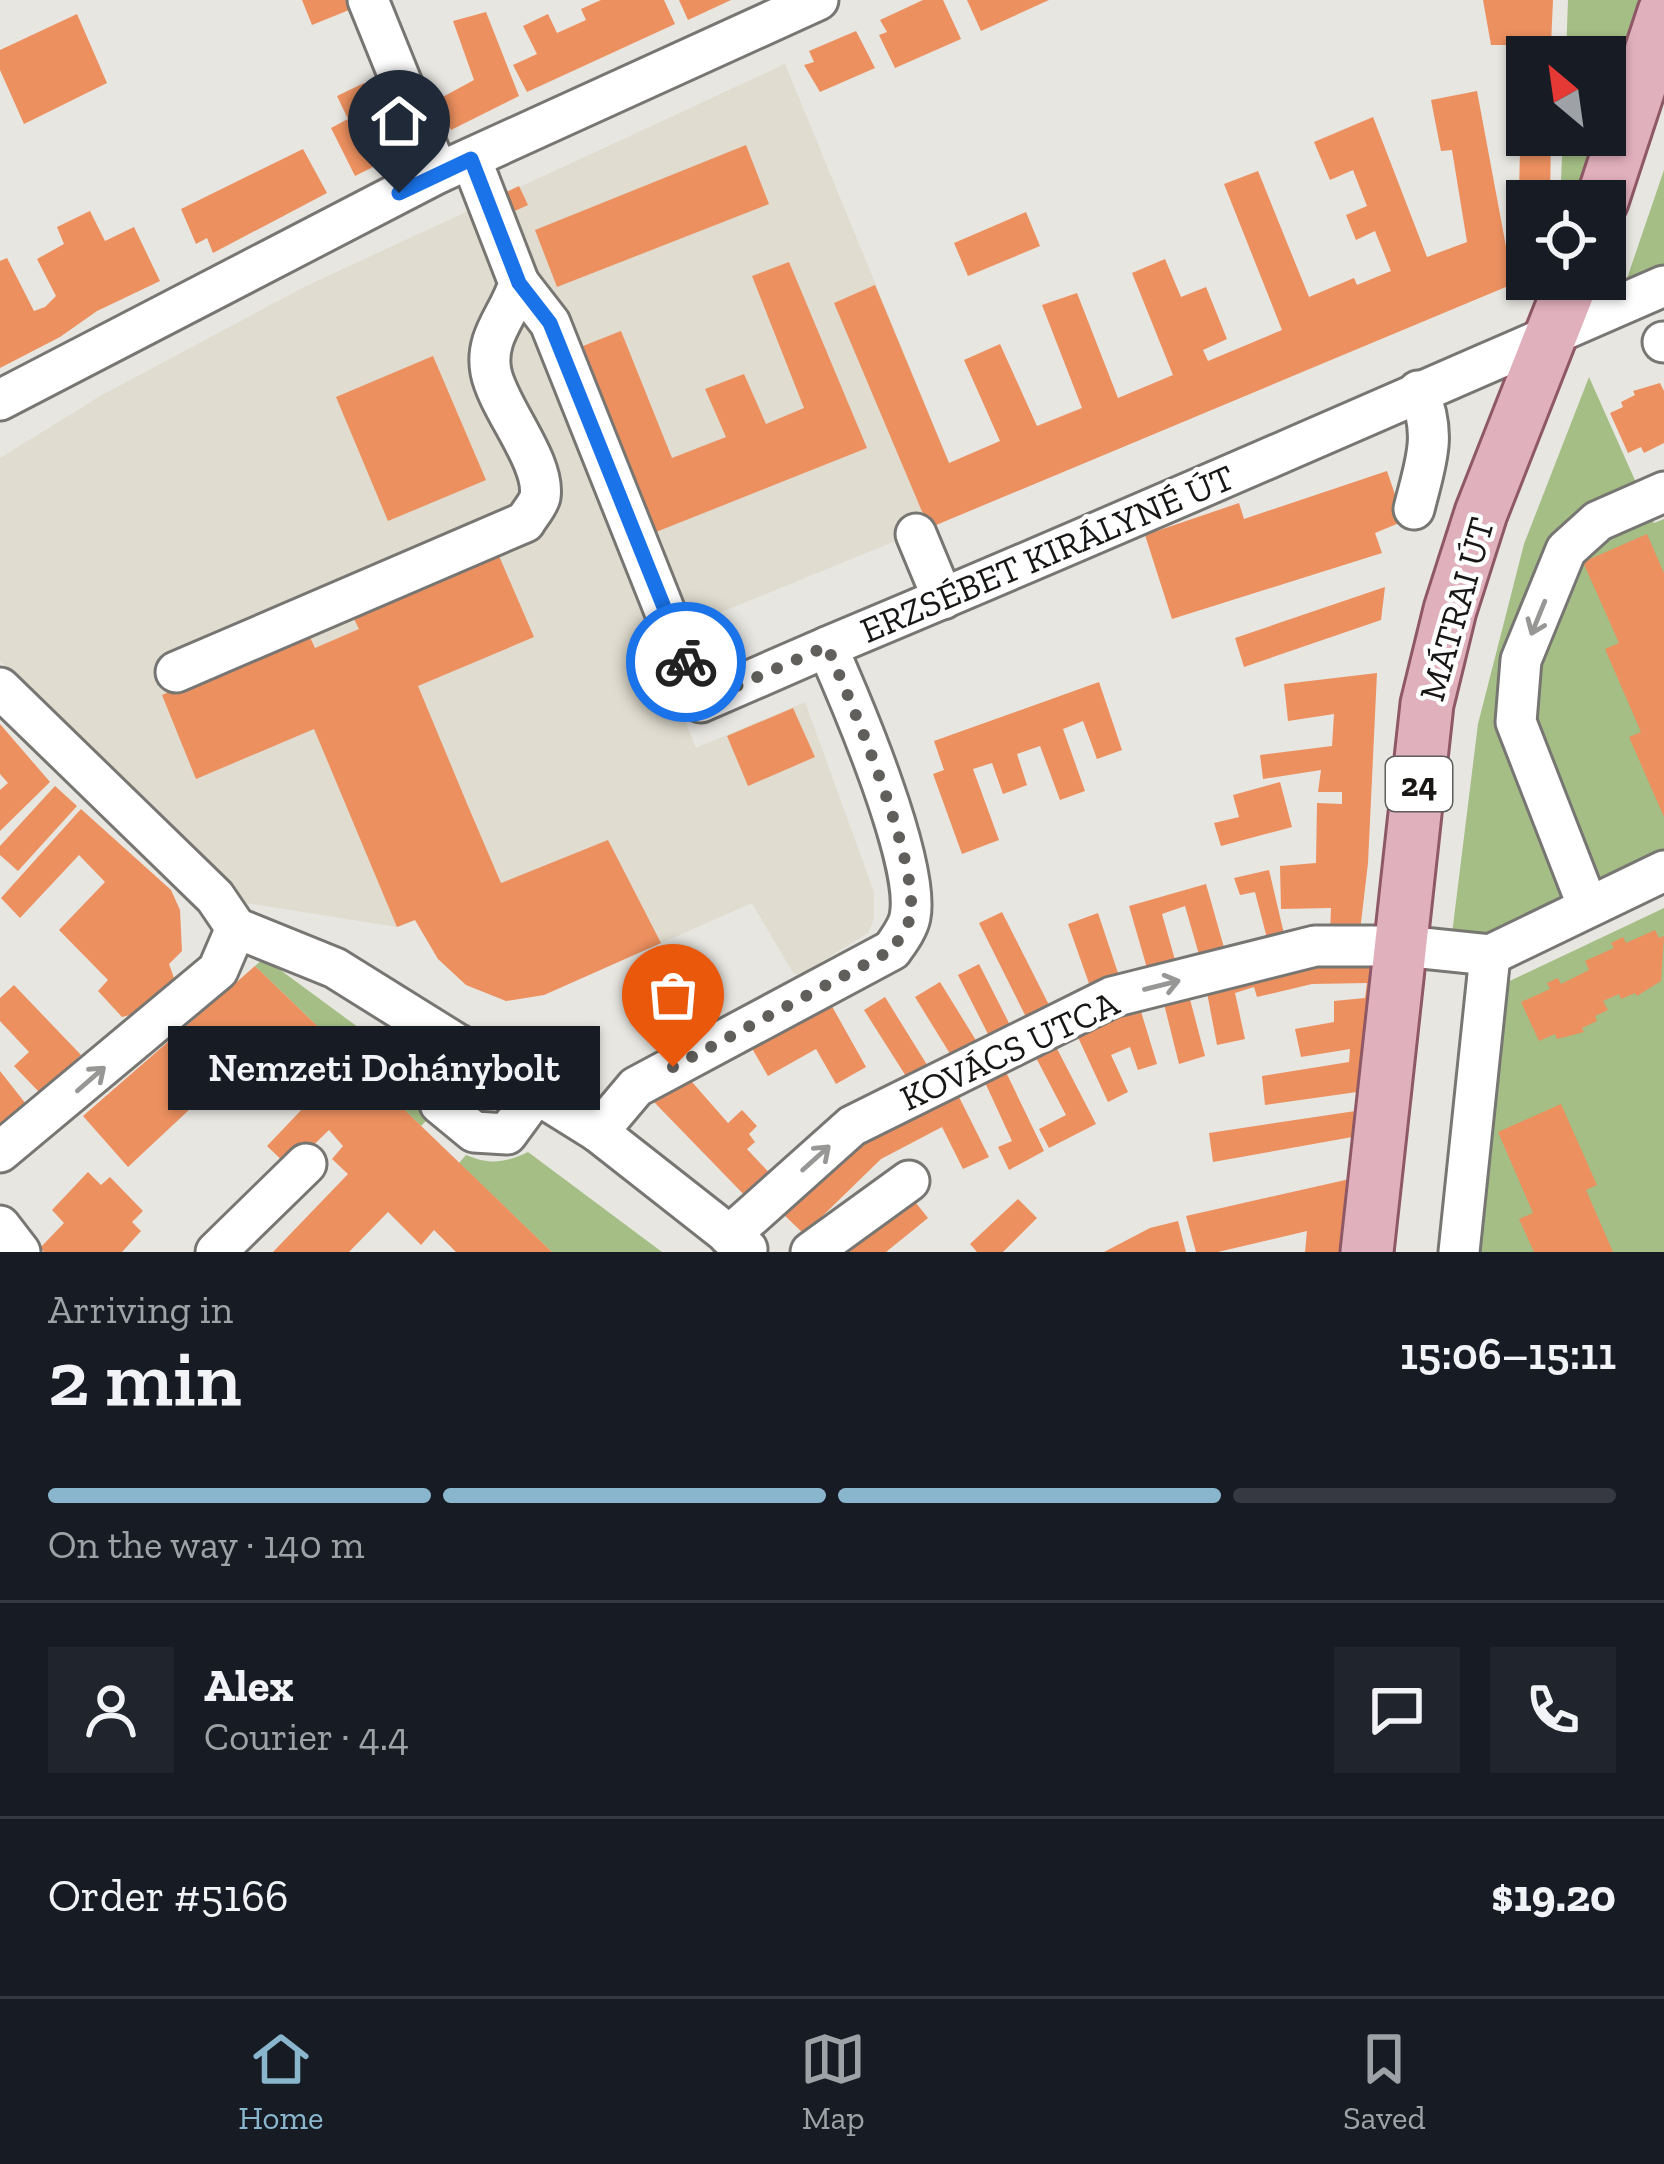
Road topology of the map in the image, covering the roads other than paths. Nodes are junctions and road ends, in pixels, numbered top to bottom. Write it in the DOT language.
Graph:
graph roads {
  1 [pos="368,0"];
  2 [pos="818,0"];
  3 [pos="775,9"];
  4 [pos="1664,12"];
  5 [pos="454,166"];
  6 [pos="1609,180"];
  7 [pos="519,283"];
  8 [pos="1664,286"];
  9 [pos="1566,300"];
  10 [pos="1553,335"];
  11 [pos="1418,391"];
  12 [pos="0,400"];
  13 [pos="1664,492"];
  14 [pos="1414,509"];
  15 [pos="916,534"];
  16 [pos="943,598"];
  17 [pos="827,646"];
  18 [pos="176,672"];
  19 [pos="0,688"];
  20 [pos="1664,871"];
  21 [pos="1588,907"];
  22 [pos="236,928"];
  23 [pos="1403,946"];
  24 [pos="1490,955"];
  25 [pos="459,1045"];
  26 [pos="537,1093"];
  27 [pos="598,1132"];
  28 [pos="0,1152"];
  29 [pos="306,1164"];
  30 [pos="909,1180"];
  31 [pos="0,1226"];
  32 [pos="740,1244"];
  33 [pos="20,1252"];
  34 [pos="216,1252"];
  35 [pos="811,1252"];
  36 [pos="1366,1252"];
  37 [pos="1459,1252"];
  1 -- 5 [label="street"];
  2 -- 3 [label="street"];
  3 -- 5 [label="street"];
  4 -- 6 [label="main road"];
  5 -- 7 [label="street"];
  5 -- 12 [label="street"];
  7 -- 17 [label="street"];
  7 -- 18 [label="street"];
  8 -- 10 [label="street"];
  9 -- 10 [label="main road, MÁTRAI ÚT / 24"];
  10 -- 11 [label="street, ERZSÉBET KIRÁLYNÉ ÚT"];
  10 -- 23 [label="main road, MÁTRAI ÚT / 24"];
  11 -- 14 [label="street"];
  11 -- 16 [label="street, ERZSÉBET KIRÁLYNÉ ÚT"];
  13 -- 21 [label="street, one-way"];
  15 -- 16 [label="street"];
  16 -- 17 [label="street, ERZSÉBET KIRÁLYNÉ ÚT"];
  17 -- 27 [label="street, ERZSÉBET KIRÁLYNÉ ÚT"];
  19 -- 22 [label="street"];
  20 -- 21 [label="street"];
  21 -- 24 [label="street"];
  22 -- 25 [label="street"];
  28 -- 22 [label="street, one-way"];
  23 -- 24 [label="street, KOVÁCS UTCA"];
  32 -- 23 [label="street, KOVÁCS UTCA, one-way"];
  23 -- 36 [label="main road, MÁTRAI ÚT / 24"];
  24 -- 37 [label="street"];
  25 -- 26 [label="street"];
  25 -- 26 [label="street"];
  26 -- 27 [label="street"];
  27 -- 32 [label="street"];
  29 -- 34 [label="street"];
  30 -- 35 [label="street"];
  31 -- 33 [label="street"];
}
